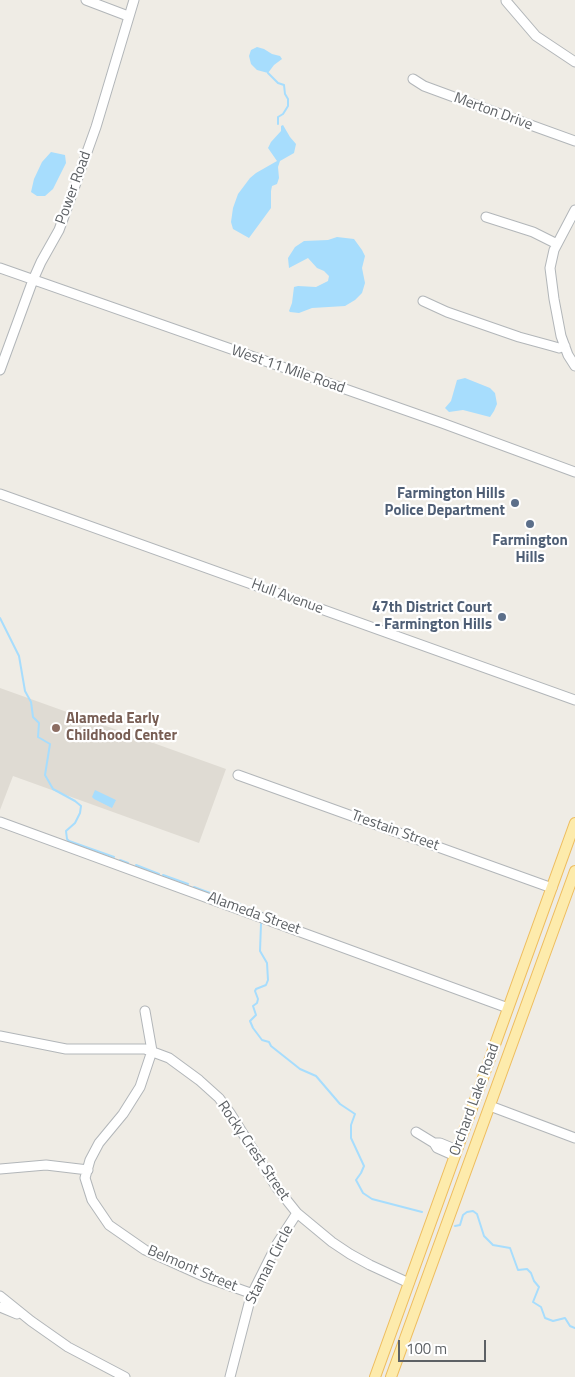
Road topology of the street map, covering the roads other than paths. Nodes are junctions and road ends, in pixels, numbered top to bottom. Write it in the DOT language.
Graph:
graph roads {
  1 [pos="86,0"];
  2 [pos="134,0"];
  3 [pos="506,1"];
  4 [pos="128,16"];
  5 [pos="575,62"];
  6 [pos="413,79"];
  7 [pos="575,140"];
  8 [pos="575,210"];
  9 [pos="486,217"];
  10 [pos="557,244"];
  11 [pos="0,268"];
  12 [pos="33,280"];
  13 [pos="424,301"];
  14 [pos="565,346"];
  15 [pos="575,366"];
  16 [pos="0,370"];
  17 [pos="575,472"];
  18 [pos="0,494"];
  19 [pos="575,700"];
  20 [pos="238,775"];
  21 [pos="0,822"];
  22 [pos="575,823"];
  23 [pos="568,843"];
  24 [pos="575,854"];
  25 [pos="575,871"];
  26 [pos="552,888"];
  27 [pos="539,923"];
  28 [pos="529,998"];
  29 [pos="508,1008"];
  30 [pos="145,1011"];
  31 [pos="0,1036"];
  32 [pos="152,1051"];
  33 [pos="490,1059"];
  34 [pos="501,1074"];
  35 [pos="490,1106"];
  36 [pos="416,1132"];
  37 [pos="575,1138"];
  38 [pos="456,1153"];
  39 [pos="0,1169"];
  40 [pos="88,1170"];
  41 [pos="439,1197"];
  42 [pos="297,1213"];
  43 [pos="435,1256"];
  44 [pos="409,1283"];
  45 [pos="252,1294"];
  46 [pos="0,1296"];
  47 [pos="0,1307"];
  48 [pos="31,1321"];
  49 [pos="381,1358"];
  50 [pos="393,1374"];
  51 [pos="125,1377"];
  52 [pos="230,1377"];
  53 [pos="375,1377"];
  1 -- 4 [label="street"];
  2 -- 4 [label="street, Power Road"];
  3 -- 5 [label="street"];
  4 -- 12 [label="street, Power Road"];
  6 -- 7 [label="street, Merton Drive"];
  8 -- 10 [label="street"];
  9 -- 10 [label="street"];
  10 -- 14 [label="street"];
  11 -- 12 [label="street, West 11 Mile Road"];
  12 -- 16 [label="street, Power Road"];
  12 -- 17 [label="street, West 11 Mile Road"];
  13 -- 14 [label="street"];
  14 -- 15 [label="street"];
  18 -- 19 [label="street, Hull Avenue"];
  20 -- 26 [label="street, Trestain Street"];
  21 -- 29 [label="street, Alameda Street"];
  22 -- 23 [label="main road, Orchard Lake Road"];
  23 -- 24 [label="main road"];
  23 -- 26 [label="main road, Orchard Lake Road"];
  25 -- 28 [label="main road, Orchard Lake Road"];
  26 -- 27 [label="main road, Orchard Lake Road"];
  27 -- 28 [label="main road"];
  27 -- 29 [label="main road, Orchard Lake Road"];
  28 -- 34 [label="main road, Orchard Lake Road"];
  29 -- 33 [label="main road, Orchard Lake Road"];
  30 -- 32 [label="street"];
  31 -- 32 [label="street, Rocky Crest Street"];
  32 -- 40 [label="street"];
  32 -- 42 [label="street, Rocky Crest Street"];
  33 -- 34 [label="main road"];
  33 -- 38 [label="main road, Orchard Lake Road"];
  34 -- 35 [label="main road, Orchard Lake Road"];
  35 -- 37 [label="street"];
  35 -- 43 [label="main road, Orchard Lake Road"];
  36 -- 38 [label="street"];
  38 -- 41 [label="main road, Orchard Lake Road"];
  39 -- 40 [label="street"];
  40 -- 45 [label="street, Belmont Street"];
  41 -- 43 [label="main road"];
  41 -- 44 [label="main road, Orchard Lake Road"];
  42 -- 44 [label="street, Rocky Crest Street"];
  42 -- 45 [label="street, Staman Circle"];
  43 -- 50 [label="main road, Orchard Lake Road"];
  44 -- 49 [label="main road, Orchard Lake Road"];
  45 -- 52 [label="street, Staman Circle"];
  46 -- 48 [label="street"];
  47 -- 48 [label="street"];
  48 -- 51 [label="street"];
  49 -- 50 [label="main road"];
  49 -- 53 [label="main road, Orchard Lake Road"];
}
